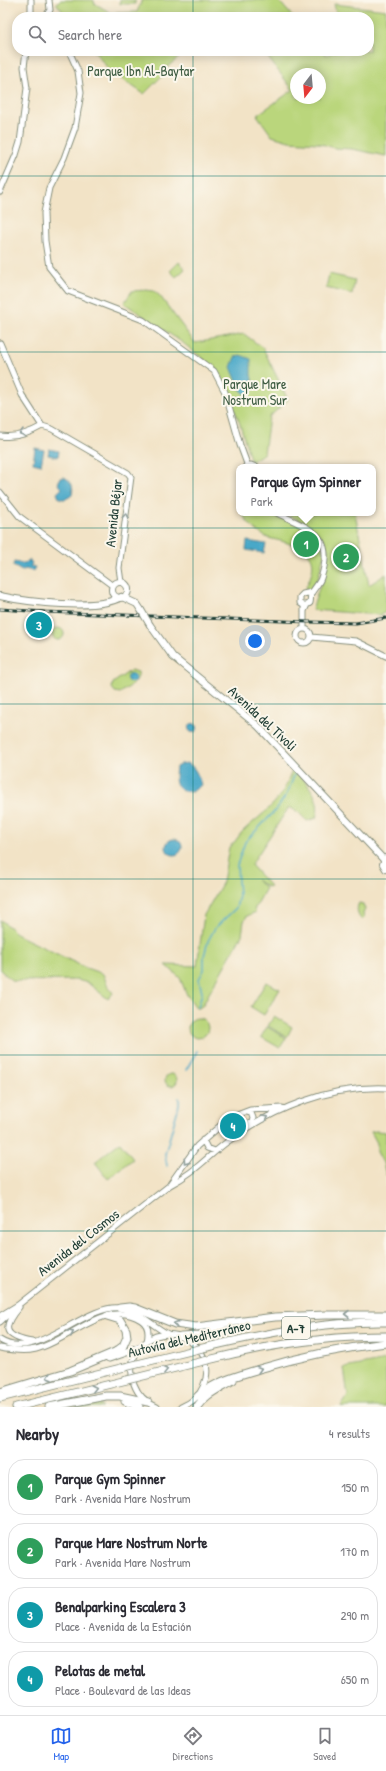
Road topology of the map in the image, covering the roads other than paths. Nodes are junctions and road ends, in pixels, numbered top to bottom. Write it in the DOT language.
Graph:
graph roads {
  1 [pos="31,0"];
  2 [pos="49,0"];
  3 [pos="50,10"];
  4 [pos="32,12"];
  5 [pos="25,56"];
  6 [pos="71,56"];
  7 [pos="0,192"];
  8 [pos="0,343"];
  9 [pos="42,426"];
  10 [pos="0,436"];
  11 [pos="247,464"];
  12 [pos="0,492"];
  13 [pos="284,516"];
  14 [pos="116,586"];
  15 [pos="310,594"];
  16 [pos="123,595"];
  17 [pos="0,596"];
  18 [pos="103,602"];
  19 [pos="305,605"];
  20 [pos="304,629"];
  21 [pos="311,637"];
  22 [pos="386,656"];
  23 [pos="385,857"];
  24 [pos="386,869"];
  25 [pos="386,1088"];
  26 [pos="287,1108"];
  27 [pos="247,1112"];
  28 [pos="203,1140"];
  29 [pos="214,1151"];
  30 [pos="170,1185"];
  31 [pos="26,1299"];
  32 [pos="18,1305"];
  33 [pos="120,1308"];
  34 [pos="0,1316"];
  35 [pos="107,1316"];
  36 [pos="300,1316"];
  37 [pos="386,1316"];
  38 [pos="0,1322"];
  39 [pos="386,1322"];
  40 [pos="169,1334"];
  41 [pos="181,1336"];
  42 [pos="386,1336"];
  43 [pos="0,1340"];
  44 [pos="32,1342"];
  45 [pos="386,1343"];
  46 [pos="144,1344"];
  47 [pos="0,1347"];
  48 [pos="70,1371"];
  49 [pos="243,1374"];
  50 [pos="0,1392"];
  51 [pos="106,1396"];
  52 [pos="198,1396"];
  53 [pos="0,1398"];
  54 [pos="148,1402"];
  55 [pos="16,1407"];
  56 [pos="49,1407"];
  57 [pos="139,1407"];
  58 [pos="157,1407"];
  59 [pos="181,1407"];
  60 [pos="197,1407"];
  1 -- 4 [label="street"];
  2 -- 3 [label="street"];
  5 -- 7 [label="street"];
  6 -- 11 [label="street"];
  8 -- 9 [label="street"];
  9 -- 10 [label="street, one-way"];
  14 -- 9 [label="street, Avenida Béjar, one-way"];
  12 -- 14 [label="street"];
  13 -- 15 [label="street"];
  14 -- 16 [label="main road"];
  14 -- 16 [label="main road"];
  14 -- 18 [label="main road"];
  15 -- 19 [label="street"];
  15 -- 19 [label="street"];
  16 -- 18 [label="main road"];
  16 -- 23 [label="main road, Avenida del Tívoli, bridge"];
  17 -- 18 [label="main road"];
  19 -- 20 [label="street"];
  20 -- 21 [label="street"];
  20 -- 21 [label="street"];
  21 -- 22 [label="street"];
  23 -- 24 [label="main road"];
  25 -- 26 [label="street, Avenida del Cosmos"];
  26 -- 27 [label="street, Avenida del Cosmos"];
  29 -- 26 [label="street, Avenida del Cosmos, one-way"];
  27 -- 28 [label="street, Avenida del Cosmos"];
  27 -- 29 [label="street"];
  28 -- 29 [label="street"];
  28 -- 30 [label="street, Avenida del Cosmos, one-way"];
  29 -- 30 [label="street, Avenida del Cosmos"];
  30 -- 31 [label="street, Avenida del Cosmos"];
  31 -- 32 [label="street, Avenida del Cosmos"];
  31 -- 44 [label="street"];
  32 -- 34 [label="street, Avenida del Cosmos"];
  32 -- 38 [label="street"];
  36 -- 33 [label="highway, one-way"];
  33 -- 40 [label="street"];
  33 -- 44 [label="street"];
  35 -- 46 [label="street"];
  47 -- 35 [label="street, one-way"];
  35 -- 48 [label="highway"];
  37 -- 36 [label="highway, one-way"];
  36 -- 41 [label="highway"];
  39 -- 53 [label="highway, Autovía del Mediterráneo / A-7, bridge"];
  40 -- 41 [label="street"];
  40 -- 46 [label="street"];
  41 -- 52 [label="street"];
  55 -- 42 [label="highway, Autovía del Mediterráneo / A-7, one-way, bridge"];
  43 -- 44 [label="street"];
  49 -- 45 [label="highway, one-way"];
  46 -- 48 [label="highway"];
  46 -- 54 [label="street"];
  48 -- 50 [label="highway, one-way"];
  49 -- 52 [label="highway"];
  49 -- 60 [label="highway"];
  51 -- 54 [label="highway"];
  51 -- 56 [label="highway"];
  51 -- 57 [label="highway"];
  52 -- 59 [label="street"];
  54 -- 58 [label="street"];
}
